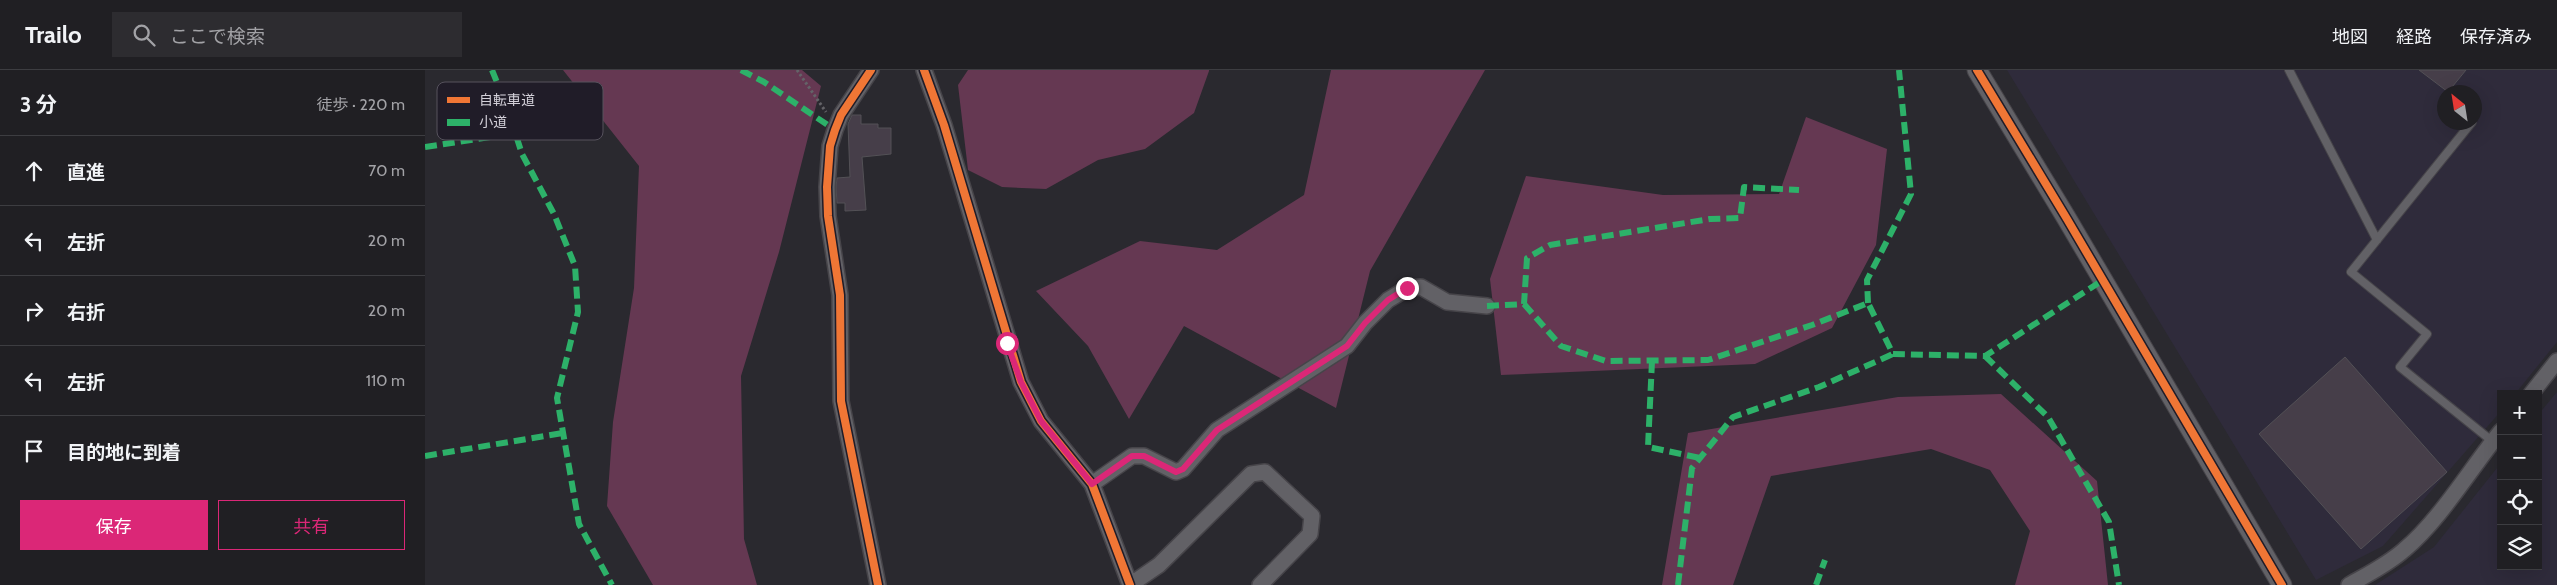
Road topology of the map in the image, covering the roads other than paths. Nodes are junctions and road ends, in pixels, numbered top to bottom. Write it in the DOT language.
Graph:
graph roads {
  1 [pos="871,70"];
  2 [pos="924,70"];
  3 [pos="1977,70"];
  4 [pos="2289,70"];
  5 [pos="2466,130"];
  6 [pos="2377,240"];
  7 [pos="1487,306"];
  8 [pos="2557,361"];
  9 [pos="2534,390"];
  10 [pos="2497,436"];
  11 [pos="1092,484"];
  12 [pos="879,585"];
  13 [pos="1130,585"];
  14 [pos="1259,585"];
  15 [pos="2282,585"];
  16 [pos="2349,585"];
  1 -- 12 [label="street"];
  2 -- 11 [label="street"];
  3 -- 15 [label="street"];
  4 -- 6 [label="lane"];
  5 -- 6 [label="lane"];
  6 -- 10 [label="lane"];
  7 -- 11 [label="street"];
  8 -- 9 [label="street"];
  10 -- 16 [label="street"];
  11 -- 13 [label="street"];
  13 -- 14 [label="street"];
}
